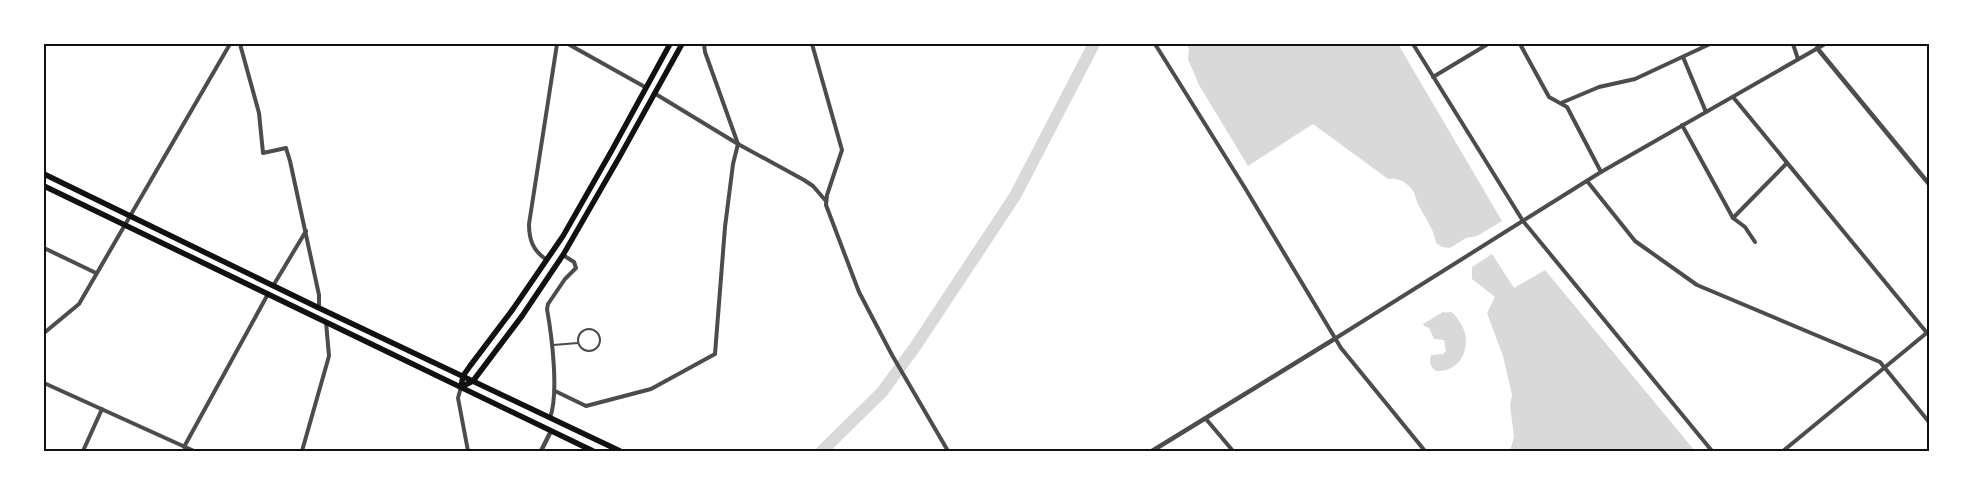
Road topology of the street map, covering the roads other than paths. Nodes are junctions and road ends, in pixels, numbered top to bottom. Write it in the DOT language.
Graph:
graph roads {
  1 [pos="230,44"];
  2 [pos="240,44"];
  3 [pos="557,44"];
  4 [pos="568,44"];
  5 [pos="670,44"];
  6 [pos="682,44"];
  7 [pos="704,44"];
  8 [pos="812,44"];
  9 [pos="1155,44"];
  10 [pos="1413,44"];
  11 [pos="1488,44"];
  12 [pos="1520,44"];
  13 [pos="1710,44"];
  14 [pos="1793,44"];
  15 [pos="1825,44"];
  16 [pos="1817,48"];
  17 [pos="1683,57"];
  18 [pos="1798,59"];
  19 [pos="1433,77"];
  20 [pos="645,87"];
  21 [pos="654,93"];
  22 [pos="1733,97"];
  23 [pos="1561,103"];
  24 [pos="1706,112"];
  25 [pos="1682,125"];
  26 [pos="738,144"];
  27 [pos="1787,163"];
  28 [pos="1601,172"];
  29 [pos="44,174"];
  30 [pos="1587,181"];
  31 [pos="1929,184"];
  32 [pos="44,186"];
  33 [pos="826,201"];
  34 [pos="130,215"];
  35 [pos="1733,218"];
  36 [pos="1523,221"];
  37 [pos="124,226"];
  38 [pos="306,231"];
  39 [pos="1755,242"];
  40 [pos="44,248"];
  41 [pos="563,255"];
  42 [pos="548,260"];
  43 [pos="96,274"];
  44 [pos="273,286"];
  45 [pos="268,294"];
  46 [pos="319,308"];
  47 [pos="326,322"];
  48 [pos="1928,332"];
  49 [pos="44,333"];
  50 [pos="1336,338"];
  51 [pos="578,344"];
  52 [pos="551,345"];
  53 [pos="1885,367"];
  54 [pos="464,376"];
  55 [pos="473,381"];
  56 [pos="44,383"];
  57 [pos="461,387"];
  58 [pos="555,390"];
  59 [pos="102,409"];
  60 [pos="550,418"];
  61 [pos="1206,419"];
  62 [pos="1929,422"];
  63 [pos="551,431"];
  64 [pos="184,447"];
  65 [pos="83,451"];
  66 [pos="194,451"];
  67 [pos="302,451"];
  68 [pos="468,451"];
  69 [pos="541,451"];
  70 [pos="593,451"];
  71 [pos="620,451"];
  72 [pos="948,451"];
  73 [pos="1152,451"];
  74 [pos="1233,451"];
  75 [pos="1425,451"];
  76 [pos="1712,451"];
  77 [pos="1783,451"];
  1 -- 34 [label="street"];
  2 -- 38 [label="street"];
  3 -- 42 [label="street"];
  4 -- 20 [label="street"];
  5 -- 20 [label="highway"];
  6 -- 21 [label="highway"];
  7 -- 26 [label="street"];
  8 -- 33 [label="street"];
  9 -- 50 [label="street"];
  10 -- 19 [label="street"];
  11 -- 19 [label="street"];
  12 -- 23 [label="street"];
  13 -- 17 [label="street"];
  14 -- 18 [label="street"];
  15 -- 16 [label="street"];
  16 -- 18 [label="street"];
  16 -- 31 [label="street"];
  17 -- 23 [label="street"];
  17 -- 24 [label="street"];
  18 -- 22 [label="street"];
  19 -- 36 [label="street"];
  20 -- 42 [label="highway"];
  21 -- 26 [label="street"];
  21 -- 41 [label="highway"];
  22 -- 24 [label="street"];
  22 -- 27 [label="street"];
  23 -- 28 [label="street"];
  24 -- 25 [label="street"];
  25 -- 28 [label="street"];
  25 -- 35 [label="street"];
  26 -- 33 [label="street"];
  26 -- 58 [label="street"];
  27 -- 35 [label="street"];
  27 -- 48 [label="street"];
  28 -- 30 [label="street"];
  29 -- 34 [label="highway"];
  30 -- 36 [label="street"];
  30 -- 53 [label="street"];
  32 -- 37 [label="highway"];
  33 -- 72 [label="street"];
  34 -- 37 [label="street"];
  34 -- 44 [label="highway"];
  35 -- 39 [label="street"];
  36 -- 50 [label="street"];
  36 -- 76 [label="street"];
  37 -- 43 [label="street"];
  37 -- 45 [label="highway"];
  38 -- 44 [label="street"];
  38 -- 46 [label="street"];
  40 -- 43 [label="street"];
  41 -- 52 [label="street"];
  41 -- 55 [label="highway"];
  42 -- 54 [label="highway"];
  43 -- 49 [label="street"];
  44 -- 46 [label="highway"];
  45 -- 47 [label="highway"];
  45 -- 64 [label="street"];
  46 -- 54 [label="highway"];
  47 -- 57 [label="highway"];
  47 -- 67 [label="street"];
  48 -- 53 [label="street"];
  50 -- 61 [label="street"];
  50 -- 75 [label="street"];
  51 -- 51 [label="lane"];
  51 -- 52 [label="lane"];
  52 -- 58 [label="street"];
  53 -- 62 [label="street"];
  53 -- 77 [label="street"];
  54 -- 55 [label="highway"];
  54 -- 57 [label="highway"];
  55 -- 57 [label="highway"];
  55 -- 60 [label="highway"];
  56 -- 59 [label="street"];
  57 -- 63 [label="highway"];
  57 -- 68 [label="street"];
  58 -- 60 [label="street"];
  59 -- 64 [label="street"];
  59 -- 65 [label="street"];
  60 -- 71 [label="highway"];
  61 -- 73 [label="street"];
  61 -- 74 [label="street"];
  63 -- 69 [label="street"];
  63 -- 70 [label="highway"];
  64 -- 66 [label="street"];
}
